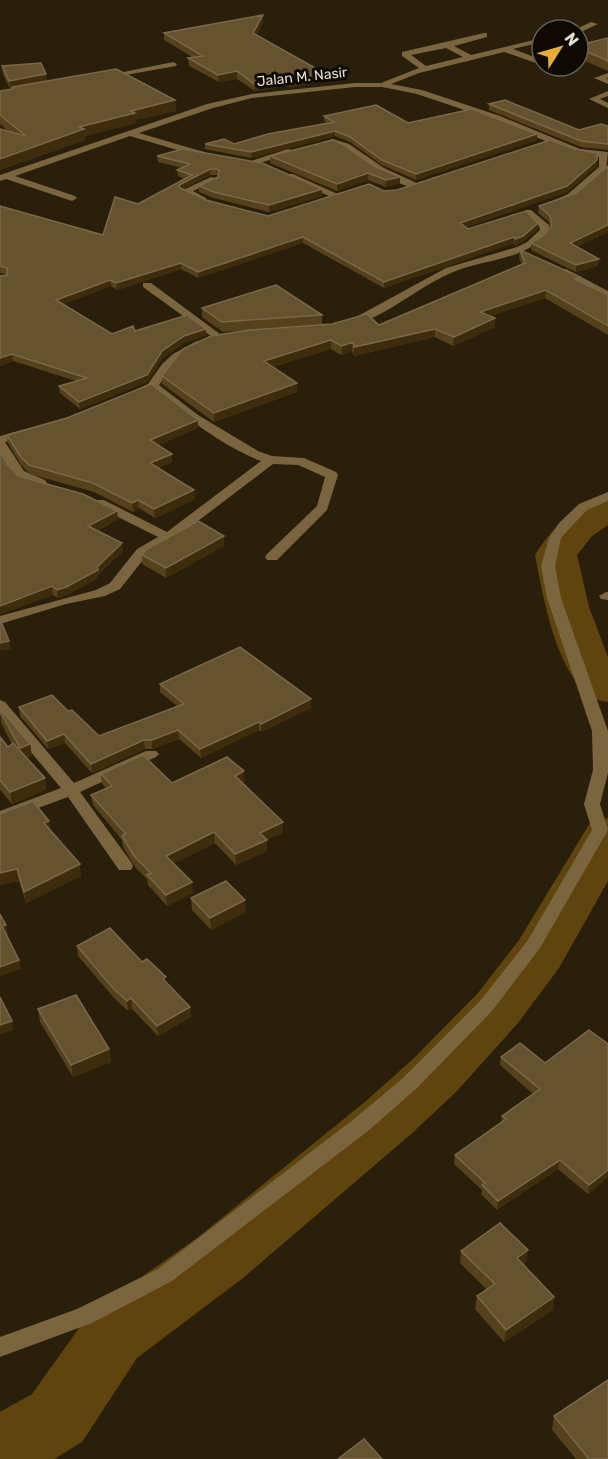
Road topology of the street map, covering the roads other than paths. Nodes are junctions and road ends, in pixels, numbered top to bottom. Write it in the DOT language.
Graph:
graph roads {
  1 [pos="594,24"];
  2 [pos="590,26"];
  3 [pos="484,35"];
  4 [pos="530,43"];
  5 [pos="447,45"];
  6 [pos="507,50"];
  7 [pos="471,58"];
  8 [pos="530,59"];
  9 [pos="173,64"];
  10 [pos="425,69"];
  11 [pos="608,75"];
  12 [pos="92,78"];
  13 [pos="608,82"];
  14 [pos="382,85"];
  15 [pos="608,93"];
  16 [pos="608,106"];
  17 [pos="129,133"];
  18 [pos="550,140"];
  19 [pos="539,143"];
  20 [pos="319,144"];
  21 [pos="296,150"];
  22 [pos="606,155"];
  23 [pos="212,157"];
  24 [pos="237,161"];
  25 [pos="249,163"];
  26 [pos="267,166"];
  27 [pos="605,169"];
  28 [pos="276,170"];
  29 [pos="3,177"];
  30 [pos="214,178"];
  31 [pos="427,181"];
  32 [pos="416,185"];
  33 [pos="401,190"];
  34 [pos="72,198"];
  35 [pos="210,202"];
  36 [pos="311,205"];
  37 [pos="515,252"];
  38 [pos="535,258"];
  39 [pos="553,267"];
  40 [pos="147,285"];
  41 [pos="608,295"];
  42 [pos="339,327"];
  43 [pos="233,335"];
  44 [pos="219,336"];
  45 [pos="153,386"];
  46 [pos="125,398"];
  47 [pos="37,430"];
  48 [pos="0,442"];
  49 [pos="270,460"];
  50 [pos="57,488"];
  51 [pos="608,496"];
  52 [pos="88,497"];
  53 [pos="168,537"];
  54 [pos="272,557"];
  55 [pos="0,620"];
  56 [pos="0,705"];
  57 [pos="151,754"];
  58 [pos="604,761"];
  59 [pos="71,790"];
  60 [pos="0,817"];
  61 [pos="125,866"];
  62 [pos="0,1347"];
  1 -- 2 [label="street"];
  3 -- 5 [label="street"];
  4 -- 6 [label="street"];
  5 -- 7 [label="street"];
  5 -- 10 [label="street"];
  6 -- 7 [label="street"];
  6 -- 8 [label="street"];
  7 -- 10 [label="street"];
  9 -- 12 [label="street"];
  10 -- 14 [label="street"];
  11 -- 13 [label="street"];
  14 -- 17 [label="street, Jalan M. Nasir"];
  14 -- 18 [label="street, Jalan M. Nasir"];
  15 -- 16 [label="street"];
  17 -- 23 [label="street"];
  17 -- 29 [label="street, Jalan M. Nasir"];
  18 -- 19 [label="street"];
  18 -- 22 [label="street, Jalan M. Nasir"];
  20 -- 32 [label="street"];
  21 -- 25 [label="street"];
  22 -- 27 [label="street"];
  24 -- 25 [label="street"];
  25 -- 26 [label="street"];
  27 -- 37 [label="street"];
  28 -- 36 [label="street"];
  29 -- 34 [label="street"];
  30 -- 35 [label="street"];
  31 -- 32 [label="street"];
  32 -- 33 [label="street"];
  37 -- 38 [label="street"];
  37 -- 42 [label="street"];
  39 -- 41 [label="street"];
  40 -- 44 [label="street"];
  43 -- 44 [label="street"];
  44 -- 45 [label="street"];
  45 -- 46 [label="street"];
  45 -- 49 [label="street"];
  47 -- 48 [label="street"];
  48 -- 50 [label="street"];
  49 -- 53 [label="street"];
  49 -- 54 [label="street"];
  51 -- 58 [label="street"];
  52 -- 53 [label="street"];
  53 -- 55 [label="street"];
  56 -- 59 [label="street"];
  57 -- 59 [label="street"];
  58 -- 62 [label="street"];
  59 -- 60 [label="street"];
  59 -- 61 [label="street"];
}
